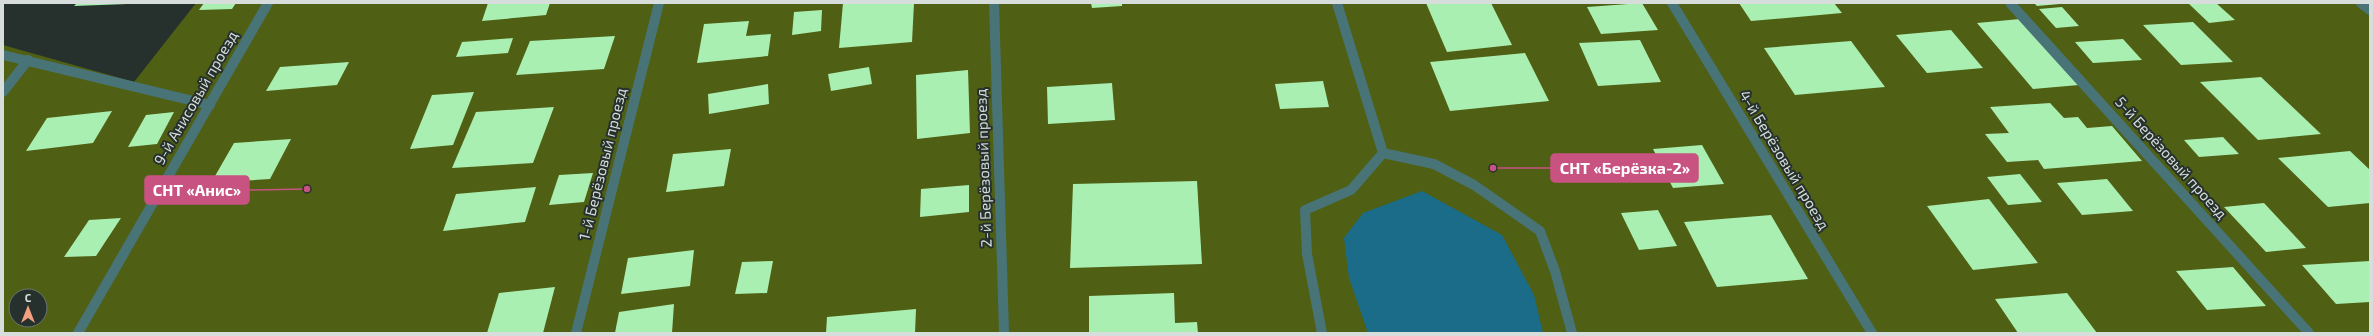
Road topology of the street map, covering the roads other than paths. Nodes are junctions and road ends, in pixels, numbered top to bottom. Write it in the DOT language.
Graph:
graph roads {
  1 [pos="268,3"];
  2 [pos="659,3"];
  3 [pos="994,3"];
  4 [pos="1337,3"];
  5 [pos="1672,3"];
  6 [pos="2010,3"];
  7 [pos="2361,3"];
  8 [pos="2370,10"];
  9 [pos="3,55"];
  10 [pos="28,60"];
  11 [pos="3,92"];
  12 [pos="210,105"];
  13 [pos="1383,152"];
  14 [pos="78,333"];
  15 [pos="576,333"];
  16 [pos="1004,333"];
  17 [pos="1322,333"];
  18 [pos="1572,333"];
  19 [pos="1872,333"];
  20 [pos="2309,333"];
  1 -- 12 [label="street, 9-й Анисовый проезд"];
  2 -- 15 [label="street, 1-й Берёзовый проезд"];
  3 -- 16 [label="street, 2-й Берёзовый проезд"];
  4 -- 13 [label="street"];
  5 -- 19 [label="street, 4-й Берёзовый проезд"];
  6 -- 20 [label="street, 5-й Берёзовый проезд"];
  7 -- 8 [label="street"];
  9 -- 10 [label="street"];
  10 -- 11 [label="street"];
  10 -- 12 [label="street"];
  12 -- 14 [label="street, 9-й Анисовый проезд"];
  13 -- 17 [label="street"];
  13 -- 18 [label="street"];
}
